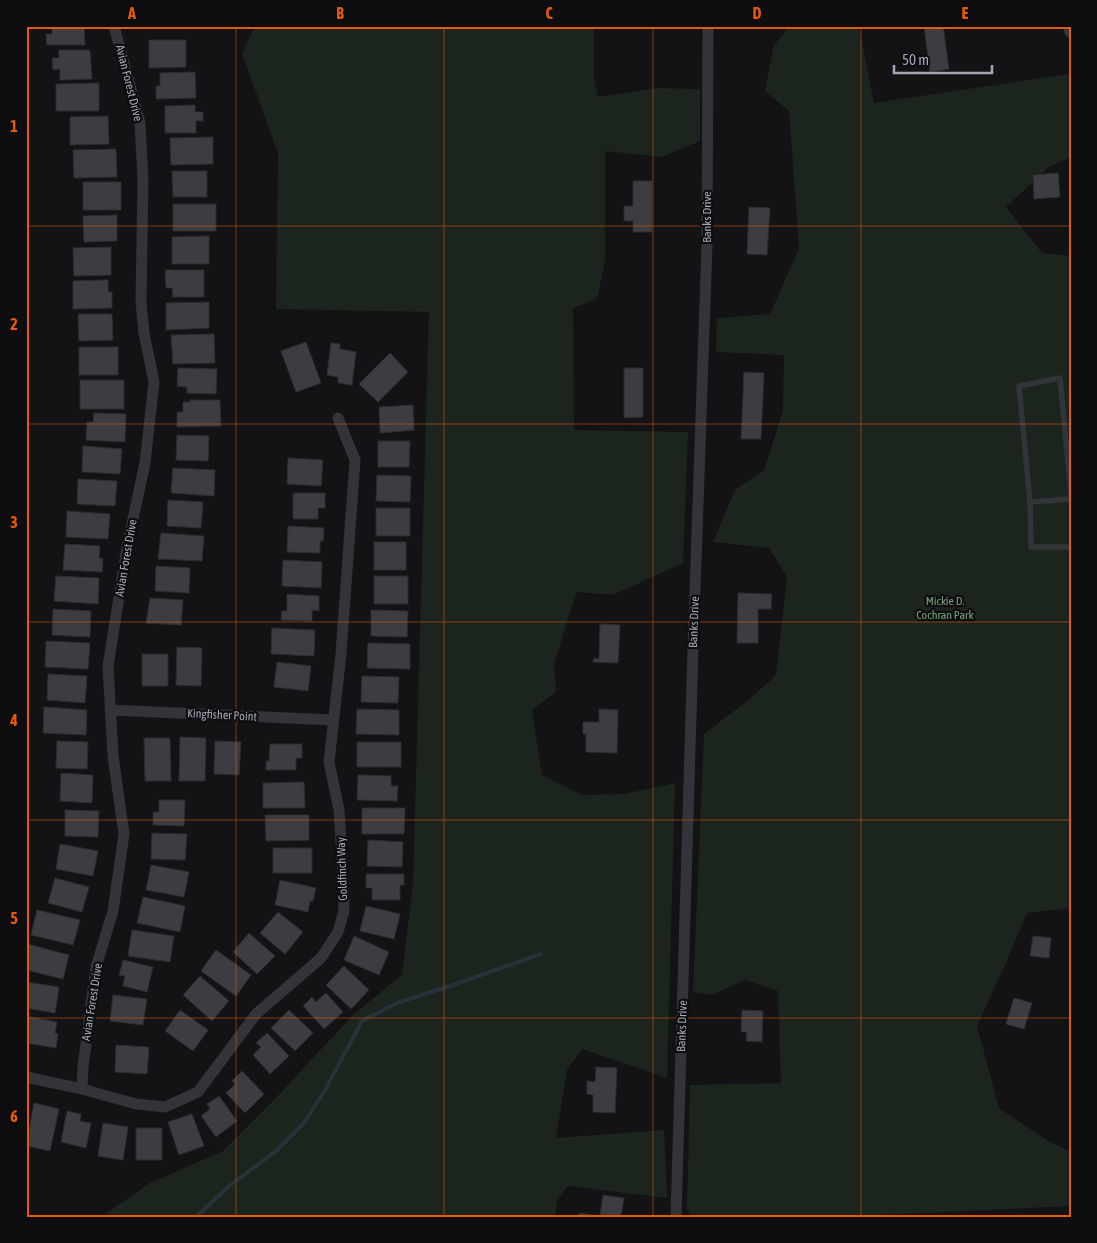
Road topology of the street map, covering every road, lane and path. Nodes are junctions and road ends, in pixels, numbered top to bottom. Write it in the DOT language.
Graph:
graph roads {
  1 [pos="114,26"];
  2 [pos="708,26"];
  3 [pos="1070,26"];
  4 [pos="1071,31"];
  5 [pos="338,418"];
  6 [pos="1071,494"];
  7 [pos="1071,500"];
  8 [pos="1030,502"];
  9 [pos="1071,547"];
  10 [pos="110,710"];
  11 [pos="334,720"];
  12 [pos="26,1077"];
  13 [pos="82,1089"];
  14 [pos="676,1217"];
  1 -- 10 [label="street, Avian Forest Drive"];
  2 -- 14 [label="street, Banks Drive"];
  3 -- 4 [label="street"];
  5 -- 11 [label="street, Goldfinch Way"];
  6 -- 8 [label="lane"];
  7 -- 8 [label="lane"];
  8 -- 9 [label="lane"];
  10 -- 11 [label="street, Kingfisher Point"];
  10 -- 13 [label="street, Avian Forest Drive"];
  11 -- 13 [label="street, Goldfinch Way"];
  12 -- 13 [label="street, Goldfinch Way"];
}
